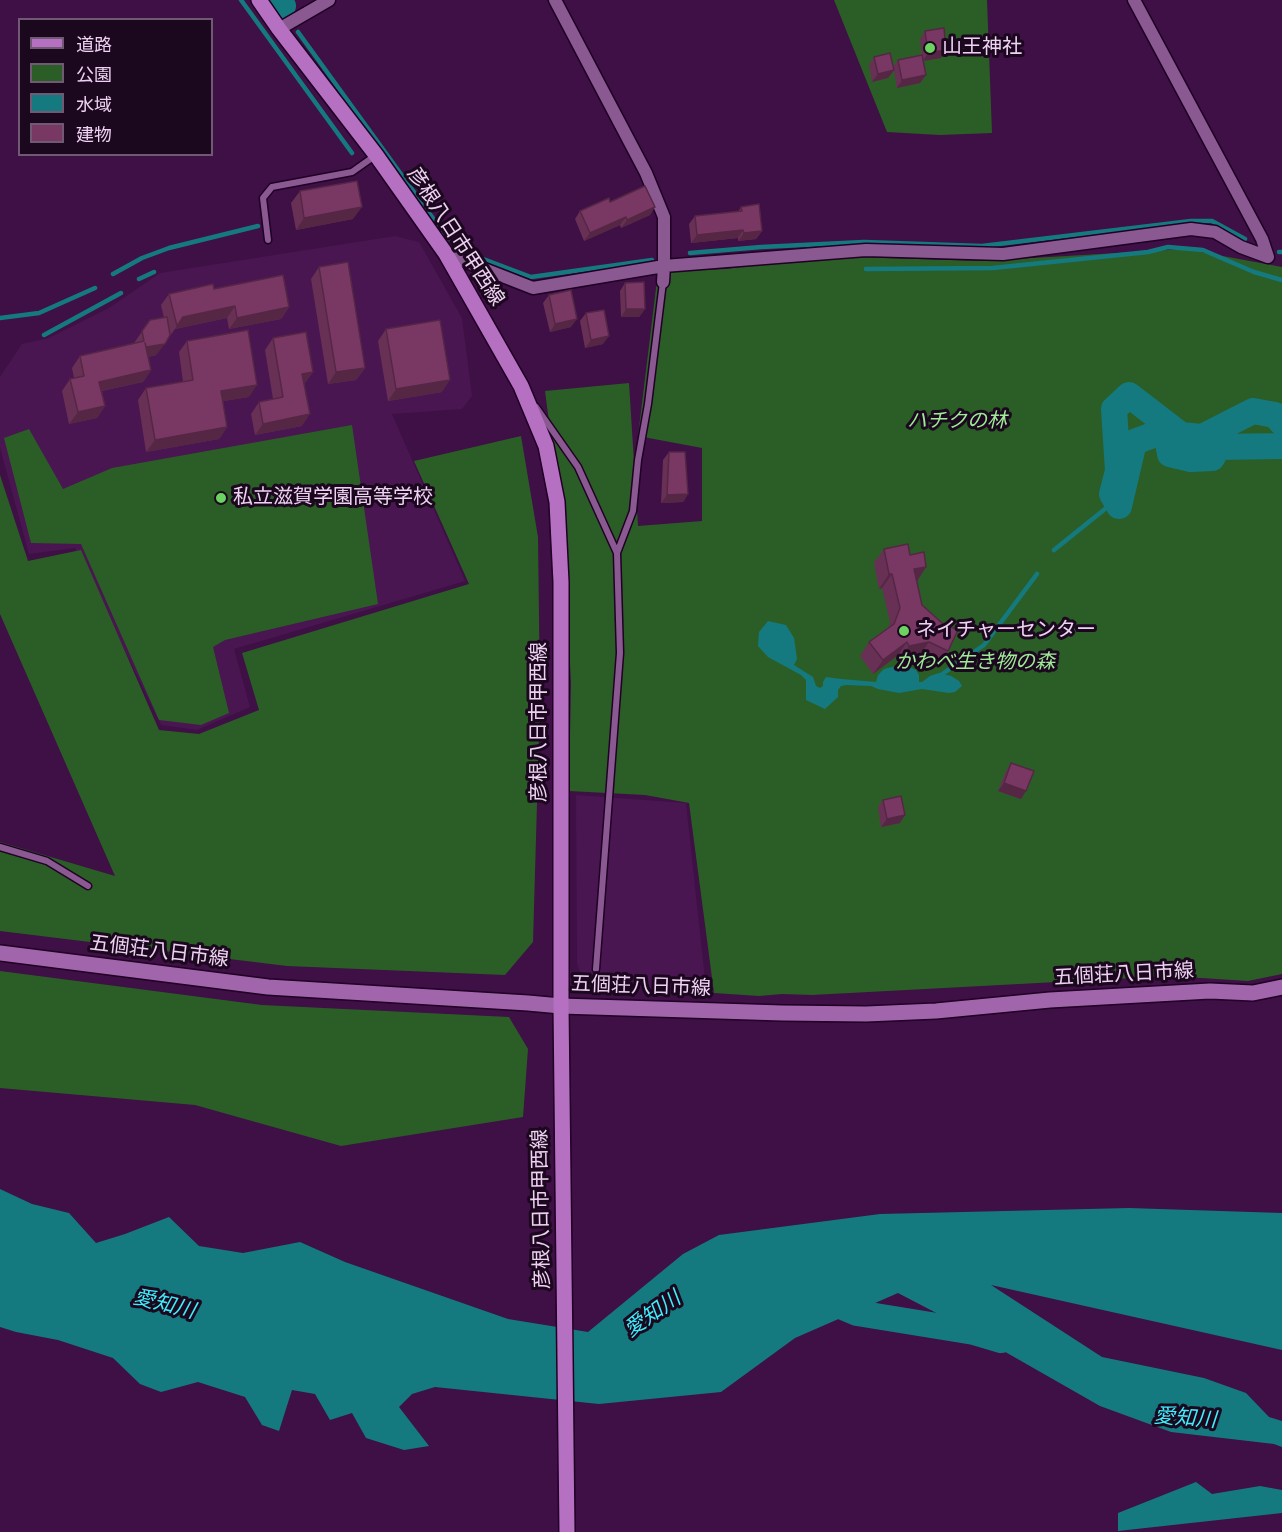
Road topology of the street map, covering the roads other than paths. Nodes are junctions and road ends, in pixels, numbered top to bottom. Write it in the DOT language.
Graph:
graph roads {
  1 [pos="259,0"];
  2 [pos="329,0"];
  3 [pos="555,0"];
  4 [pos="1134,0"];
  5 [pos="279,28"];
  6 [pos="376,155"];
  7 [pos="268,240"];
  8 [pos="446,254"];
  9 [pos="664,266"];
  10 [pos="663,282"];
  11 [pos="521,386"];
  12 [pos="617,553"];
  13 [pos="0,847"];
  14 [pos="88,886"];
  15 [pos="0,953"];
  16 [pos="596,969"];
  17 [pos="1282,987"];
  18 [pos="561,1006"];
  19 [pos="567,1532"];
  1 -- 5 [label="main road, 彦根八日市甲西線"];
  2 -- 5 [label="street"];
  3 -- 9 [label="street"];
  4 -- 9 [label="street"];
  5 -- 6 [label="main road, 彦根八日市甲西線"];
  6 -- 7 [label="lane"];
  6 -- 8 [label="main road, 彦根八日市甲西線"];
  8 -- 9 [label="street"];
  8 -- 11 [label="main road, 彦根八日市甲西線"];
  9 -- 10 [label="street"];
  10 -- 12 [label="lane"];
  11 -- 12 [label="lane"];
  11 -- 18 [label="main road, 彦根八日市甲西線"];
  12 -- 16 [label="lane"];
  13 -- 14 [label="lane"];
  15 -- 18 [label="main road, 五個荘八日市線"];
  17 -- 18 [label="main road, 五個荘八日市線"];
  18 -- 19 [label="main road, 彦根八日市甲西線"];
}
